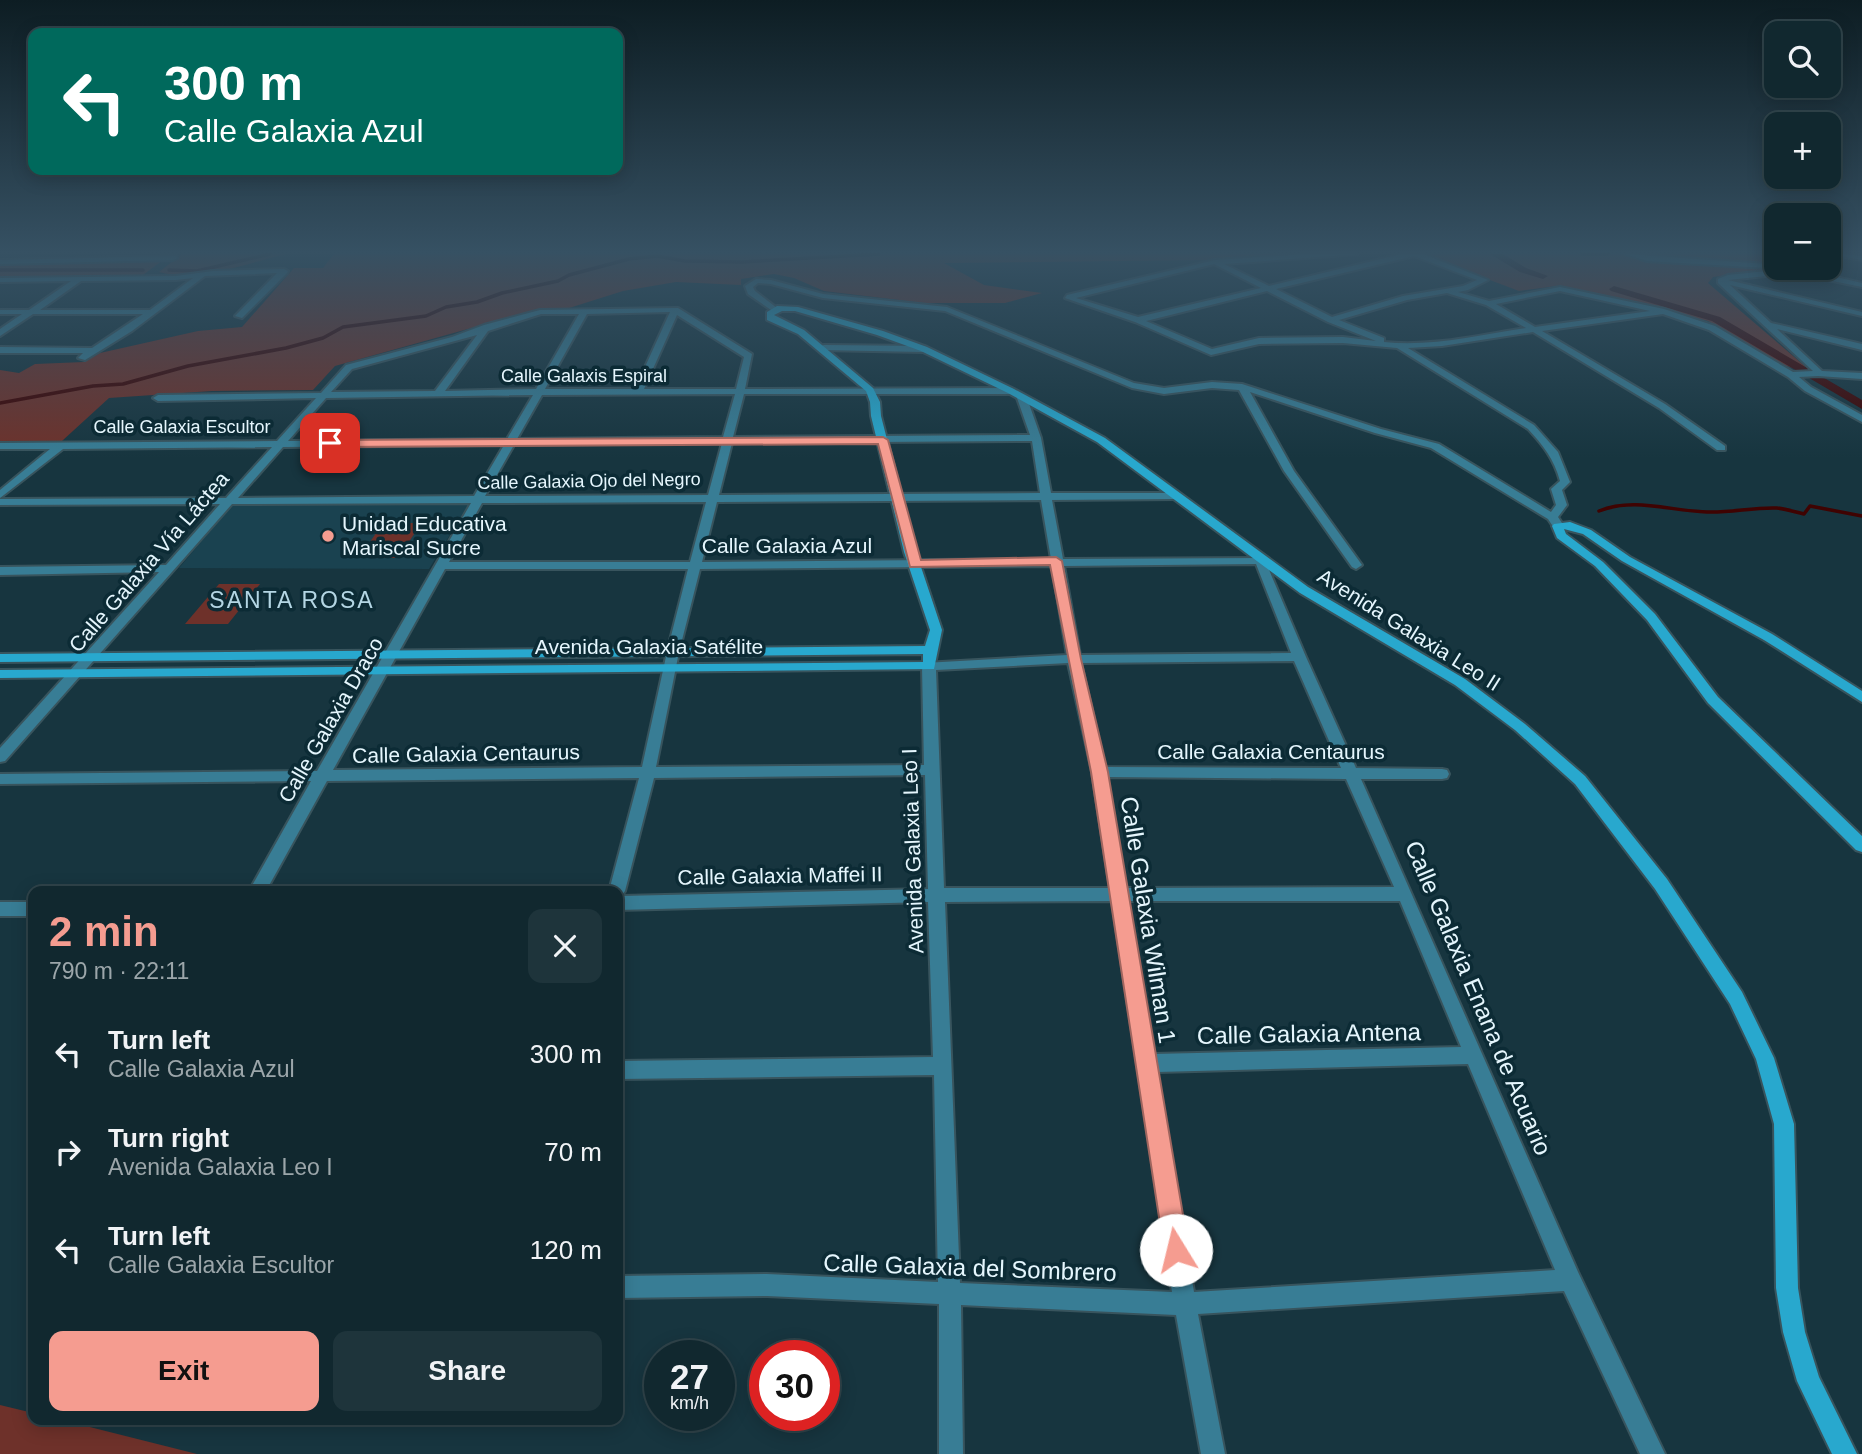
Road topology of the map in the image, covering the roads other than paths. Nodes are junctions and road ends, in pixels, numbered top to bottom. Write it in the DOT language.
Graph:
graph roads {
  1 [pos="15,322"];
  2 [pos="138,322"];
  3 [pos="505,322"];
  4 [pos="578,322"];
  5 [pos="670,322"];
  6 [pos="694,322"];
  7 [pos="779,322"];
  8 [pos="842,322"];
  9 [pos="978,322"];
  10 [pos="1142,322"];
  11 [pos="1336,322"];
  12 [pos="1521,322"];
  13 [pos="1579,322"];
  14 [pos="1695,322"];
  15 [pos="1765,322"];
  16 [pos="1767,324"];
  17 [pos="487,327"];
  18 [pos="1531,328"];
  19 [pos="0,332"];
  20 [pos="1399,346"];
  21 [pos="1862,347"];
  22 [pos="824,348"];
  23 [pos="924,349"];
  24 [pos="0,350"];
  25 [pos="95,351"];
  26 [pos="82,358"];
  27 [pos="1816,374"];
  28 [pos="1791,375"];
  29 [pos="1862,376"];
  30 [pos="1242,387"];
  31 [pos="870,390"];
  32 [pos="539,391"];
  33 [pos="741,391"];
  34 [pos="439,392"];
  35 [pos="638,392"];
  36 [pos="327,393"];
  37 [pos="1017,394"];
  38 [pos="158,398"];
  39 [pos="1862,419"];
  40 [pos="1036,438"];
  41 [pos="883,440"];
  42 [pos="726,441"];
  43 [pos="511,442"];
  44 [pos="279,444"];
  45 [pos="61,445"];
  46 [pos="0,446"];
  47 [pos="1721,448"];
  48 [pos="0,495"];
  49 [pos="1045,495"];
  50 [pos="1178,496"];
  51 [pos="712,498"];
  52 [pos="898,499"];
  53 [pos="478,500"];
  54 [pos="229,501"];
  55 [pos="0,502"];
  56 [pos="1555,521"];
  57 [pos="1260,560"];
  58 [pos="1056,561"];
  59 [pos="441,565"];
  60 [pos="915,565"];
  61 [pos="1356,565"];
  62 [pos="695,566"];
  63 [pos="171,568"];
  64 [pos="0,570"];
  65 [pos="673,652"];
  66 [pos="390,655"];
  67 [pos="1299,657"];
  68 [pos="0,658"];
  69 [pos="90,658"];
  70 [pos="930,658"];
  71 [pos="1074,659"];
  72 [pos="671,668"];
  73 [pos="382,670"];
  74 [pos="76,673"];
  75 [pos="0,674"];
  76 [pos="1862,697"];
  77 [pos="0,757"];
  78 [pos="932,770"];
  79 [pos="648,772"];
  80 [pos="1100,772"];
  81 [pos="1351,774"];
  82 [pos="1442,774"];
  83 [pos="320,778"];
  84 [pos="0,779"];
  85 [pos="1862,846"];
  86 [pos="260,886"];
  87 [pos="618,886"];
  88 [pos="1120,894"];
  89 [pos="1405,894"];
  90 [pos="939,895"];
  91 [pos="623,903"];
  92 [pos="0,909"];
  93 [pos="28,909"];
  94 [pos="1473,1055"];
  95 [pos="1147,1063"];
  96 [pos="941,1066"];
  97 [pos="623,1070"];
  98 [pos="1570,1280"];
  99 [pos="623,1287"];
  100 [pos="952,1293"];
  101 [pos="1185,1304"];
  102 [pos="951,1454"];
  103 [pos="1213,1454"];
  104 [pos="1653,1454"];
  105 [pos="1845,1454"];
  1 -- 19 [label="street"];
  2 -- 25 [label="street"];
  3 -- 17 [label="street, Calle Galaxia Vía Láctea"];
  4 -- 32 [label="street, Calle Galaxia Draco"];
  5 -- 35 [label="street"];
  6 -- 33 [label="street"];
  7 -- 22 [label="street"];
  8 -- 23 [label="street, Avenida Galaxia Leo II"];
  9 -- 30 [label="street"];
  10 -- 20 [label="street"];
  11 -- 20 [label="street"];
  12 -- 18 [label="street"];
  13 -- 18 [label="street"];
  14 -- 28 [label="street"];
  15 -- 16 [label="street"];
  16 -- 21 [label="street"];
  16 -- 27 [label="street"];
  17 -- 34 [label="street"];
  17 -- 36 [label="street, Calle Galaxia Vía Láctea"];
  18 -- 20 [label="street"];
  18 -- 47 [label="street"];
  20 -- 56 [label="street"];
  22 -- 23 [label="street"];
  22 -- 31 [label="street"];
  23 -- 37 [label="street, Avenida Galaxia Leo II"];
  24 -- 25 [label="street"];
  25 -- 26 [label="street"];
  27 -- 28 [label="street"];
  27 -- 29 [label="street"];
  28 -- 39 [label="street"];
  30 -- 56 [label="street"];
  30 -- 61 [label="street"];
  31 -- 33 [label="street, Calle Galaxis Espiral"];
  31 -- 37 [label="street, Calle Galaxis Espiral"];
  31 -- 41 [label="street, Avenida Galaxia Leo I"];
  32 -- 34 [label="street, Calle Galaxis Espiral"];
  32 -- 35 [label="street, Calle Galaxis Espiral"];
  32 -- 43 [label="street, Calle Galaxia Draco"];
  33 -- 35 [label="street, Calle Galaxis Espiral"];
  33 -- 42 [label="street"];
  34 -- 36 [label="street, Calle Galaxis Espiral"];
  36 -- 38 [label="street, Calle Galaxis Espiral"];
  36 -- 44 [label="street, Calle Galaxia Vía Láctea"];
  37 -- 40 [label="street, Calle Galaxia Wilman 1"];
  37 -- 50 [label="street, Avenida Galaxia Leo II"];
  40 -- 41 [label="street, Calle Galaxia Escultor"];
  40 -- 49 [label="street, Calle Galaxia Wilman 1"];
  41 -- 42 [label="street, Calle Galaxia Escultor"];
  41 -- 52 [label="street, Avenida Galaxia Leo I"];
  42 -- 43 [label="street, Calle Galaxia Escultor"];
  42 -- 51 [label="street"];
  43 -- 44 [label="street, Calle Galaxia Escultor"];
  43 -- 53 [label="street, Calle Galaxia Draco"];
  44 -- 45 [label="street, Calle Galaxia Escultor"];
  44 -- 54 [label="street, Calle Galaxia Vía Láctea"];
  45 -- 46 [label="street, Calle Galaxia Escultor"];
  45 -- 48 [label="street"];
  49 -- 50 [label="street, Calle Galaxia Ojo del Negro"];
  49 -- 52 [label="street, Calle Galaxia Ojo del Negro"];
  49 -- 58 [label="street, Calle Galaxia Wilman 1"];
  50 -- 57 [label="street, Avenida Galaxia Leo II"];
  51 -- 52 [label="street, Calle Galaxia Ojo del Negro"];
  51 -- 53 [label="street, Calle Galaxia Ojo del Negro"];
  51 -- 62 [label="street"];
  52 -- 60 [label="street, Avenida Galaxia Leo I"];
  53 -- 54 [label="street, Calle Galaxia Ojo del Negro"];
  53 -- 59 [label="street, Calle Galaxia Draco"];
  54 -- 55 [label="street, Calle Galaxia Ojo del Negro"];
  54 -- 63 [label="street, Calle Galaxia Vía Láctea"];
  56 -- 76 [label="street"];
  56 -- 85 [label="street"];
  57 -- 58 [label="street, Calle Galaxia Azul"];
  57 -- 67 [label="street, Calle Galaxia Enana de Acuario"];
  57 -- 105 [label="street, Avenida Galaxia Leo II"];
  58 -- 60 [label="street, Calle Galaxia Azul"];
  58 -- 71 [label="street, Calle Galaxia Wilman 1"];
  59 -- 62 [label="street, Calle Galaxia Azul"];
  59 -- 66 [label="street, Calle Galaxia Draco"];
  60 -- 62 [label="street, Calle Galaxia Azul"];
  60 -- 70 [label="street, Avenida Galaxia Leo I"];
  62 -- 65 [label="street"];
  63 -- 64 [label="street"];
  63 -- 69 [label="street, Calle Galaxia Vía Láctea"];
  65 -- 66 [label="street, Avenida Galaxia Satélite"];
  65 -- 70 [label="street, Avenida Galaxia Satélite"];
  65 -- 72 [label="street"];
  66 -- 69 [label="street, Avenida Galaxia Satélite"];
  66 -- 73 [label="street, Calle Galaxia Draco"];
  67 -- 71 [label="street, Avenida Galaxia Satélite"];
  67 -- 81 [label="street, Calle Galaxia Enana de Acuario"];
  68 -- 69 [label="street, Avenida Galaxia Satélite"];
  69 -- 74 [label="street, Calle Galaxia Vía Láctea"];
  70 -- 71 [label="street, Avenida Galaxia Satélite"];
  70 -- 72 [label="street, Avenida Galaxia Satélite"];
  70 -- 78 [label="street, Avenida Galaxia Leo I"];
  71 -- 80 [label="street, Calle Galaxia Wilman 1"];
  72 -- 73 [label="street, Avenida Galaxia Satélite"];
  72 -- 79 [label="street"];
  73 -- 74 [label="street, Avenida Galaxia Satélite"];
  73 -- 83 [label="street, Calle Galaxia Draco"];
  74 -- 75 [label="street, Avenida Galaxia Satélite"];
  74 -- 77 [label="street, Calle Galaxia Vía Láctea"];
  78 -- 79 [label="street, Calle Galaxia Centaurus"];
  78 -- 90 [label="street, Avenida Galaxia Leo I"];
  79 -- 83 [label="street, Calle Galaxia Centaurus"];
  79 -- 87 [label="street"];
  80 -- 81 [label="street, Calle Galaxia Centaurus"];
  80 -- 88 [label="street, Calle Galaxia Wilman 1"];
  81 -- 82 [label="street, Calle Galaxia Centaurus"];
  81 -- 89 [label="street, Calle Galaxia Enana de Acuario"];
  83 -- 84 [label="street, Calle Galaxia Centaurus"];
  83 -- 86 [label="street, Calle Galaxia Draco"];
  88 -- 89 [label="street, Calle Galaxia Maffei II"];
  88 -- 90 [label="street, Calle Galaxia Maffei II"];
  88 -- 95 [label="street, Calle Galaxia Wilman 1"];
  89 -- 94 [label="street, Calle Galaxia Enana de Acuario"];
  90 -- 91 [label="street, Calle Galaxia Maffei II"];
  90 -- 96 [label="street, Avenida Galaxia Leo I"];
  92 -- 93 [label="street"];
  94 -- 95 [label="street, Calle Galaxia Antena"];
  94 -- 98 [label="street, Calle Galaxia Enana de Acuario"];
  95 -- 101 [label="street, Calle Galaxia Wilman 1"];
  96 -- 97 [label="street"];
  96 -- 100 [label="street, Avenida Galaxia Leo I"];
  98 -- 101 [label="street, Calle Galaxia del Sombrero"];
  98 -- 104 [label="street, Calle Galaxia Enana de Acuario"];
  99 -- 100 [label="street, Calle Galaxia del Sombrero"];
  100 -- 101 [label="street, Calle Galaxia del Sombrero"];
  100 -- 102 [label="street, Avenida Galaxia Leo I"];
  101 -- 103 [label="street, Calle Galaxia Wilman 1"];
}
